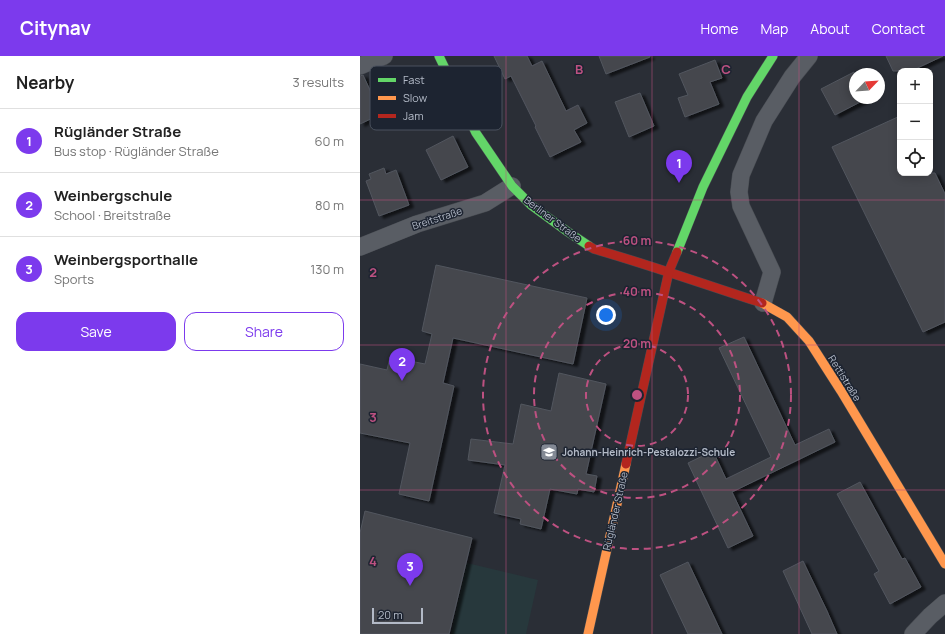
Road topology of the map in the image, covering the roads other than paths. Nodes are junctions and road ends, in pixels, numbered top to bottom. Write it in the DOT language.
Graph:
graph roads {
  1 [pos="384,56"];
  2 [pos="439,56"];
  3 [pos="772,56"];
  4 [pos="809,56"];
  5 [pos="360,66"];
  6 [pos="444,66"];
  7 [pos="475,130"];
  8 [pos="512,186"];
  9 [pos="360,247"];
  10 [pos="669,271"];
  11 [pos="763,303"];
  12 [pos="939,542"];
  13 [pos="945,564"];
  14 [pos="945,604"];
  15 [pos="588,634"];
  16 [pos="913,634"];
  1 -- 5 [label="street"];
  2 -- 6 [label="street, Berliner Straße"];
  3 -- 10 [label="street, Rügländer Straße"];
  4 -- 11 [label="street"];
  7 -- 8 [label="street, Berliner Straße"];
  8 -- 9 [label="street, Breitstraße"];
  8 -- 10 [label="street, Berliner Straße"];
  10 -- 11 [label="street, Rettistraße"];
  10 -- 15 [label="street, Rügländer Straße"];
  11 -- 12 [label="street, Rettistraße"];
  12 -- 13 [label="street, Rettistraße"];
  14 -- 16 [label="street"];
}
